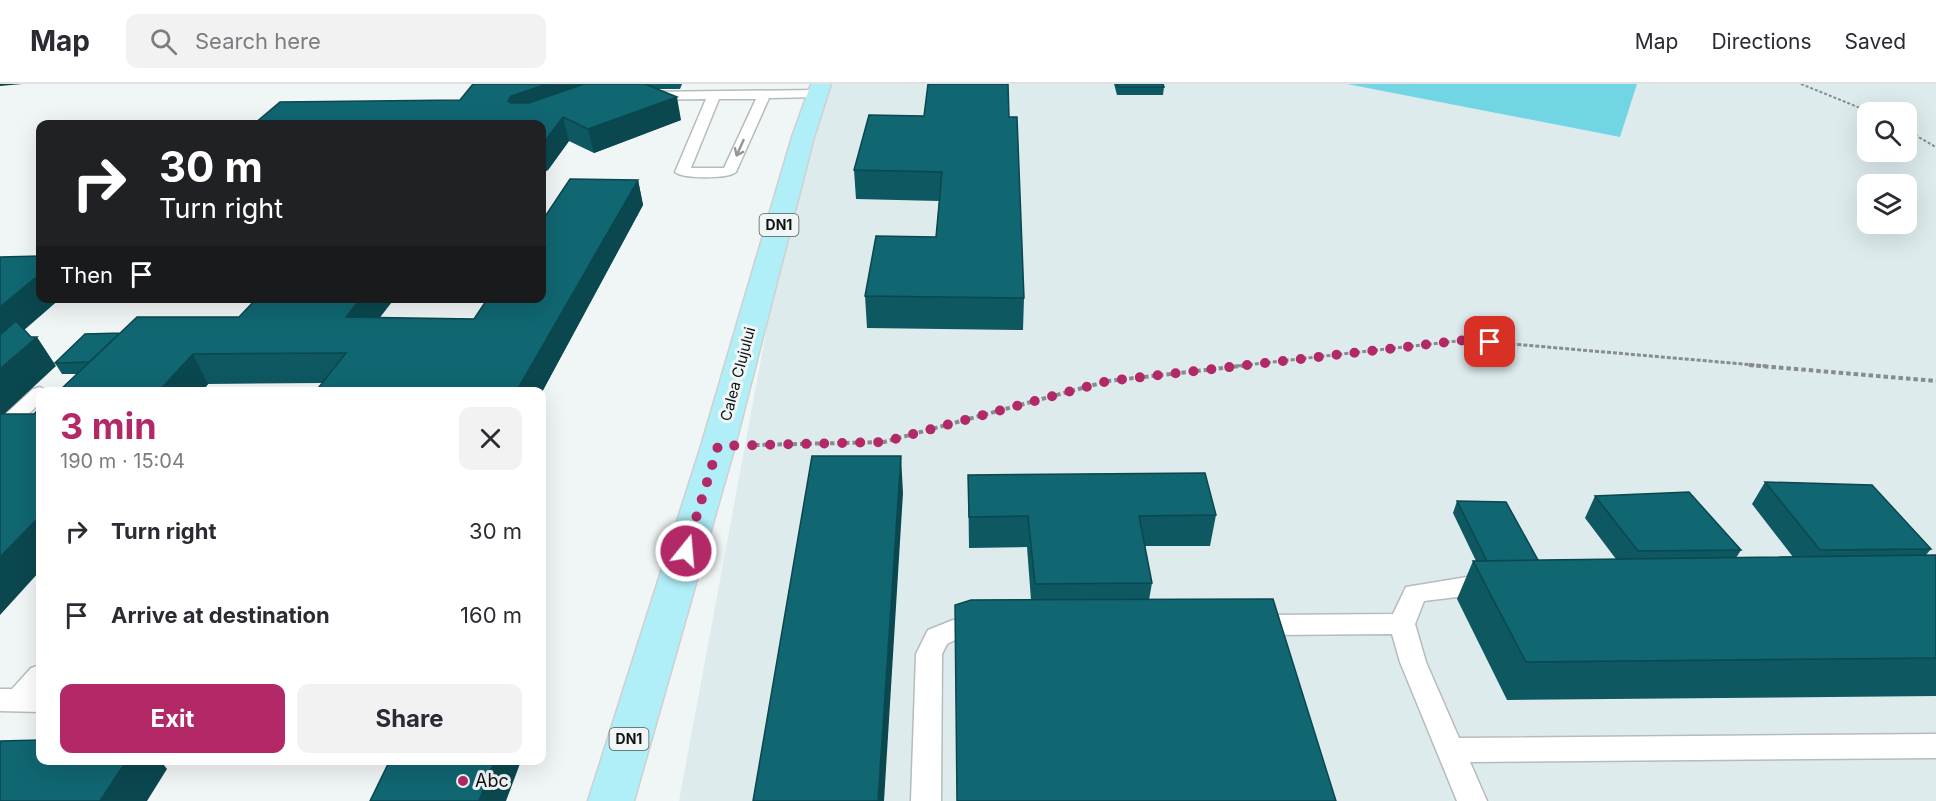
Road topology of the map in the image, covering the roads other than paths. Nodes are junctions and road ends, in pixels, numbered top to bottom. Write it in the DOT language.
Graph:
graph roads {
  1 [pos="819,89"];
  2 [pos="714,95"];
  3 [pos="764,95"];
  4 [pos="634,96"];
  5 [pos="36,396"];
  6 [pos="0,430"];
  7 [pos="1514,586"];
  8 [pos="1402,624"];
  9 [pos="1234,625"];
  10 [pos="1007,626"];
  11 [pos="36,681"];
  12 [pos="20,700"];
  13 [pos="1936,746"];
  14 [pos="1450,750"];
  15 [pos="611,801"];
  16 [pos="926,801"];
  17 [pos="1472,801"];
  1 -- 3 [label="lane"];
  1 -- 15 [label="main road, Calea Clujului / DN1"];
  2 -- 3 [label="lane"];
  3 -- 2 [label="lane, one-way"];
  2 -- 4 [label="lane"];
  5 -- 6 [label="lane"];
  7 -- 8 [label="lane"];
  8 -- 9 [label="lane"];
  8 -- 14 [label="lane"];
  10 -- 16 [label="lane"];
  11 -- 12 [label="lane"];
  13 -- 14 [label="lane"];
  14 -- 17 [label="lane"];
}
